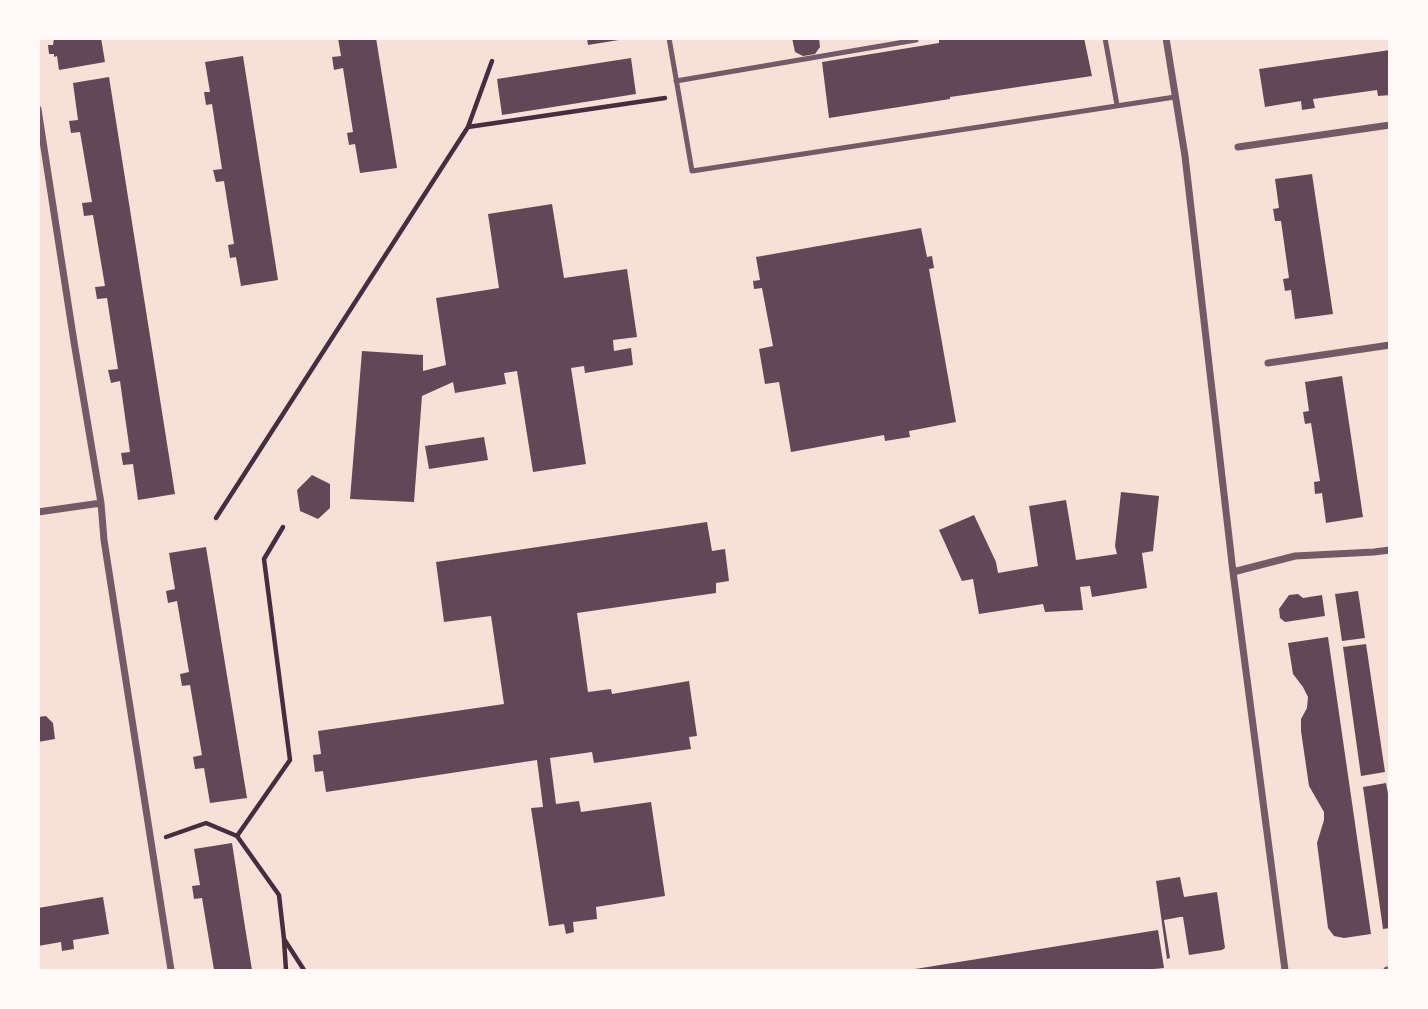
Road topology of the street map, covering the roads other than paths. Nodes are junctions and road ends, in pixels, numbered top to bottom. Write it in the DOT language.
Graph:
graph roads {
  1 [pos="669,38"];
  2 [pos="1105,38"];
  3 [pos="1166,38"];
  4 [pos="916,40"];
  5 [pos="676,81"];
  6 [pos="1175,96"];
  7 [pos="1117,105"];
  8 [pos="38,109"];
  9 [pos="1390,125"];
  10 [pos="1238,146"];
  11 [pos="1390,345"];
  12 [pos="1268,363"];
  13 [pos="101,503"];
  14 [pos="38,512"];
  15 [pos="1390,550"];
  16 [pos="1233,572"];
  17 [pos="171,971"];
  18 [pos="1285,971"];
  1 -- 5 [label="lane"];
  2 -- 7 [label="lane"];
  3 -- 6 [label="street"];
  4 -- 5 [label="lane"];
  5 -- 7 [label="lane"];
  6 -- 7 [label="lane"];
  6 -- 16 [label="street"];
  8 -- 13 [label="street"];
  9 -- 10 [label="street"];
  11 -- 12 [label="street"];
  13 -- 14 [label="street"];
  13 -- 17 [label="street"];
  15 -- 16 [label="street"];
  16 -- 18 [label="street"];
}
